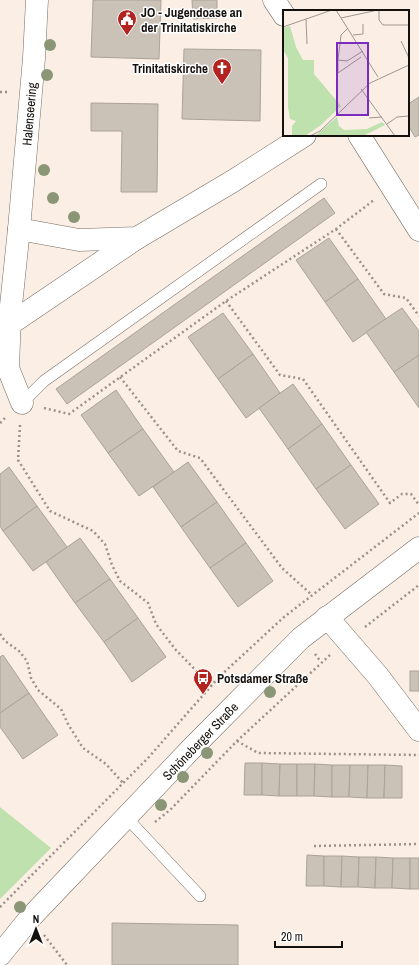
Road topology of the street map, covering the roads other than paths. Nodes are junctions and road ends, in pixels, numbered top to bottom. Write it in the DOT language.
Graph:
graph roads {
  1 [pos="37,0"];
  2 [pos="274,0"];
  3 [pos="283,14"];
  4 [pos="303,136"];
  5 [pos="360,136"];
  6 [pos="321,184"];
  7 [pos="19,229"];
  8 [pos="419,230"];
  9 [pos="137,238"];
  10 [pos="10,324"];
  11 [pos="22,403"];
  12 [pos="419,548"];
  13 [pos="327,617"];
  14 [pos="419,730"];
  15 [pos="126,817"];
  16 [pos="200,896"];
  17 [pos="36,925"];
  18 [pos="0,937"];
  19 [pos="0,955"];
  1 -- 7 [label="street, Halenseering"];
  2 -- 3 [label="street"];
  4 -- 9 [label="street"];
  5 -- 8 [label="street"];
  6 -- 11 [label="lane"];
  7 -- 9 [label="street"];
  7 -- 10 [label="street, Halenseering"];
  9 -- 10 [label="street"];
  10 -- 11 [label="street, Halenseering"];
  12 -- 13 [label="street, Schöneberger Straße"];
  13 -- 14 [label="street"];
  13 -- 15 [label="street, Schöneberger Straße"];
  15 -- 16 [label="lane"];
  15 -- 17 [label="street, Schöneberger Straße"];
  17 -- 18 [label="street, Schöneberger Straße"];
  17 -- 19 [label="street, Schöneberger Straße"];
}
